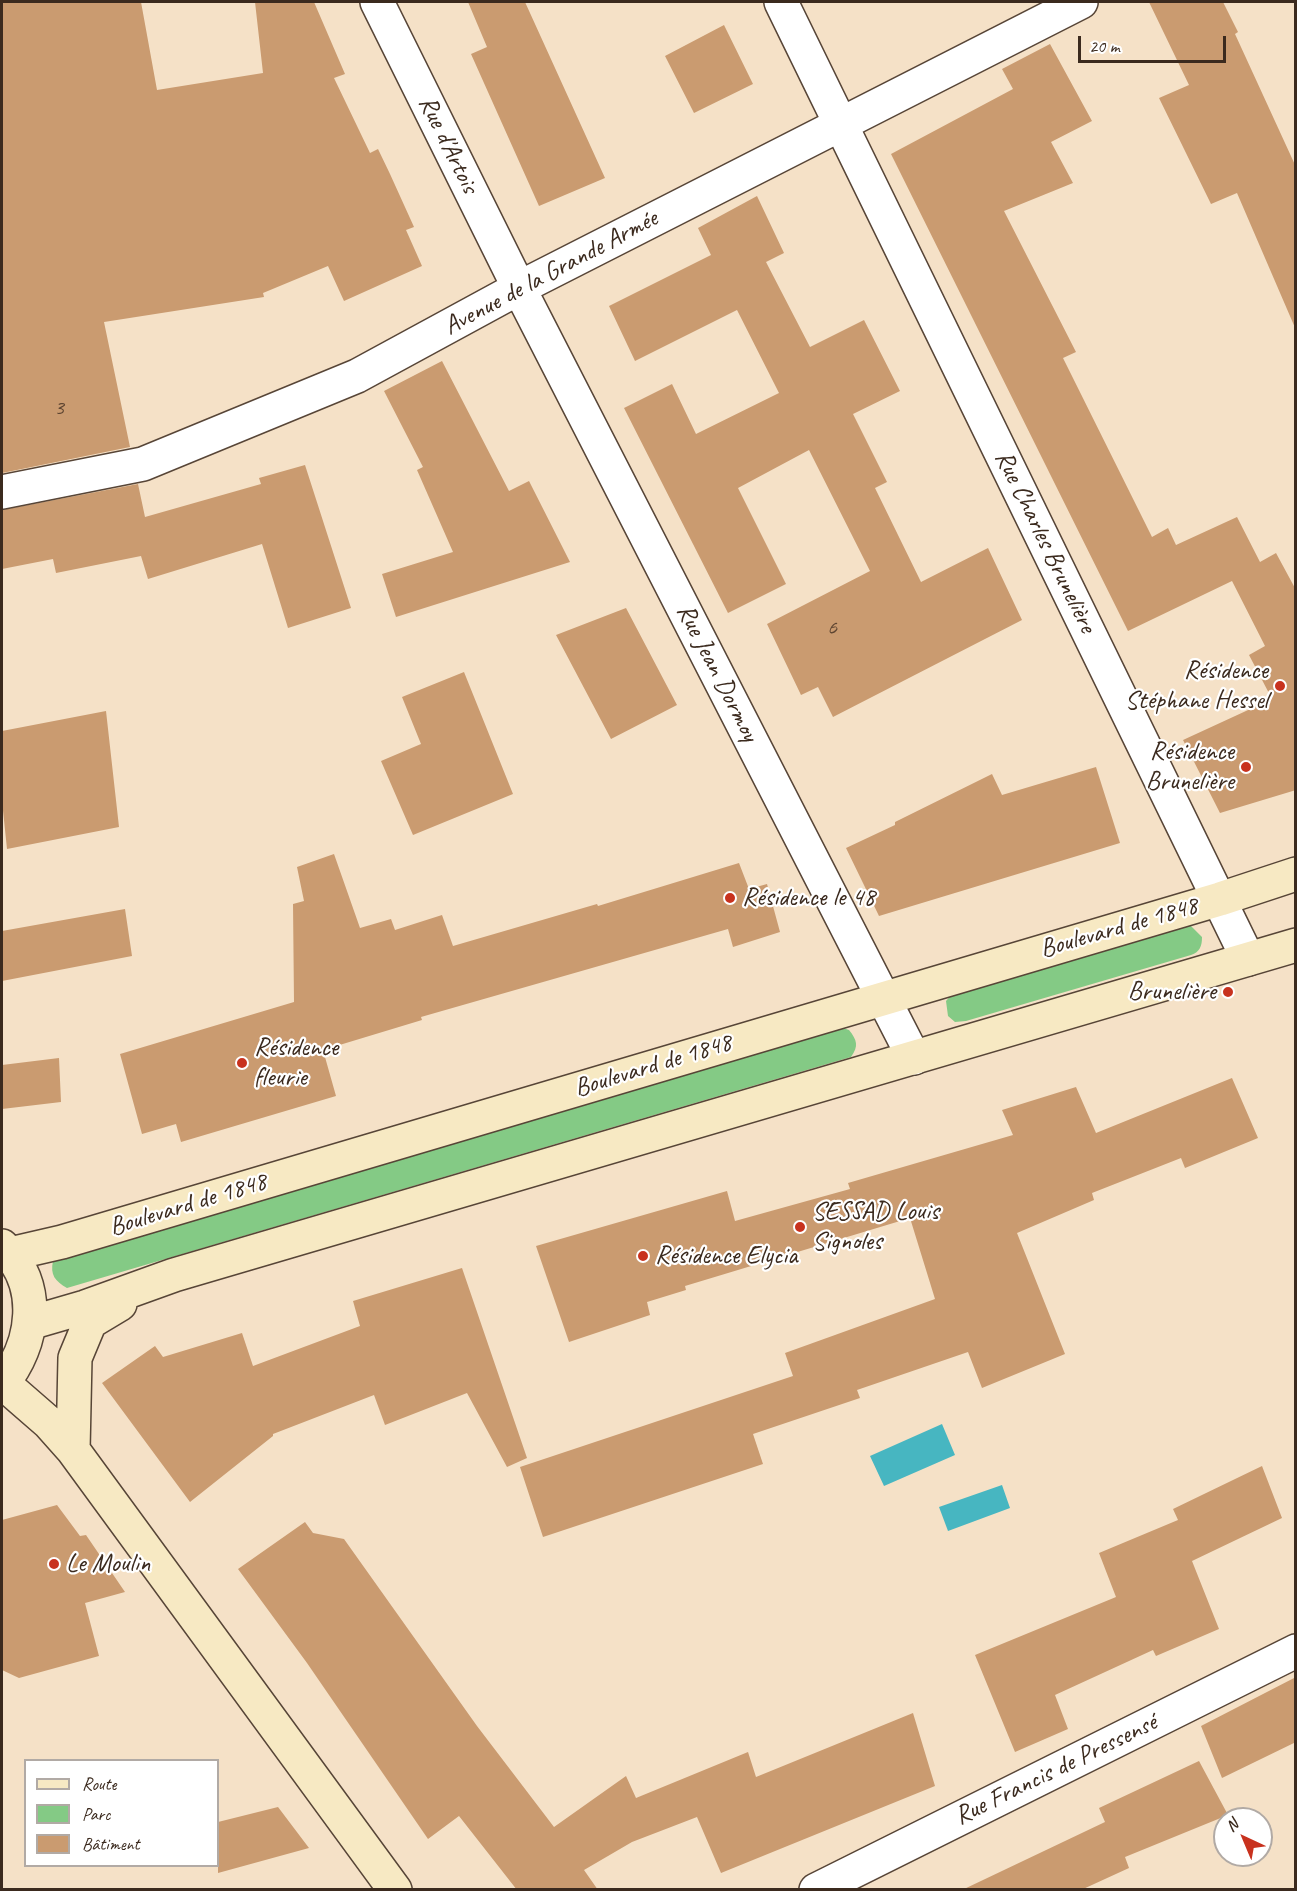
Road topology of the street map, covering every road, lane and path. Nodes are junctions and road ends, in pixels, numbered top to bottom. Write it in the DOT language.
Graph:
graph roads {
  1 [pos="377,2"];
  2 [pos="781,2"];
  3 [pos="1081,2"];
  4 [pos="841,124"];
  5 [pos="519,288"];
  6 [pos="2,492"];
  7 [pos="1296,874"];
  8 [pos="1220,899"];
  9 [pos="1296,945"];
  10 [pos="1248,959"];
  11 [pos="884,997"];
  12 [pos="914,1058"];
  13 [pos="6,1250"];
  14 [pos="174,1275"];
  15 [pos="30,1323"];
  16 [pos="2,1384"];
  17 [pos="73,1450"];
  18 [pos="1296,1651"];
  19 [pos="395,1890"];
  20 [pos="816,1890"];
  1 -- 5 [label="street, Rue d'Artois"];
  2 -- 4 [label="street, Rue Charles Brunelière"];
  3 -- 4 [label="street, Avenue de la Grande Armée"];
  4 -- 5 [label="street, Avenue de la Grande Armée"];
  4 -- 8 [label="street, Rue Charles Brunelière"];
  5 -- 6 [label="street, Avenue de la Grande Armée"];
  5 -- 11 [label="street, Rue Jean Dormoy"];
  7 -- 8 [label="street, Boulevard de 1848"];
  8 -- 10 [label="street, Rue Charles Brunelière"];
  8 -- 11 [label="street, Boulevard de 1848"];
  9 -- 10 [label="street"];
  10 -- 12 [label="street"];
  11 -- 12 [label="street, Rue Jean Dormoy"];
  11 -- 13 [label="street, Boulevard de 1848"];
  12 -- 14 [label="street"];
  13 -- 15 [label="street"];
  14 -- 15 [label="street"];
  14 -- 17 [label="street"];
  15 -- 16 [label="street"];
  16 -- 17 [label="street"];
  17 -- 19 [label="street"];
  18 -- 20 [label="street, Rue Francis de Pressensé"];
}
